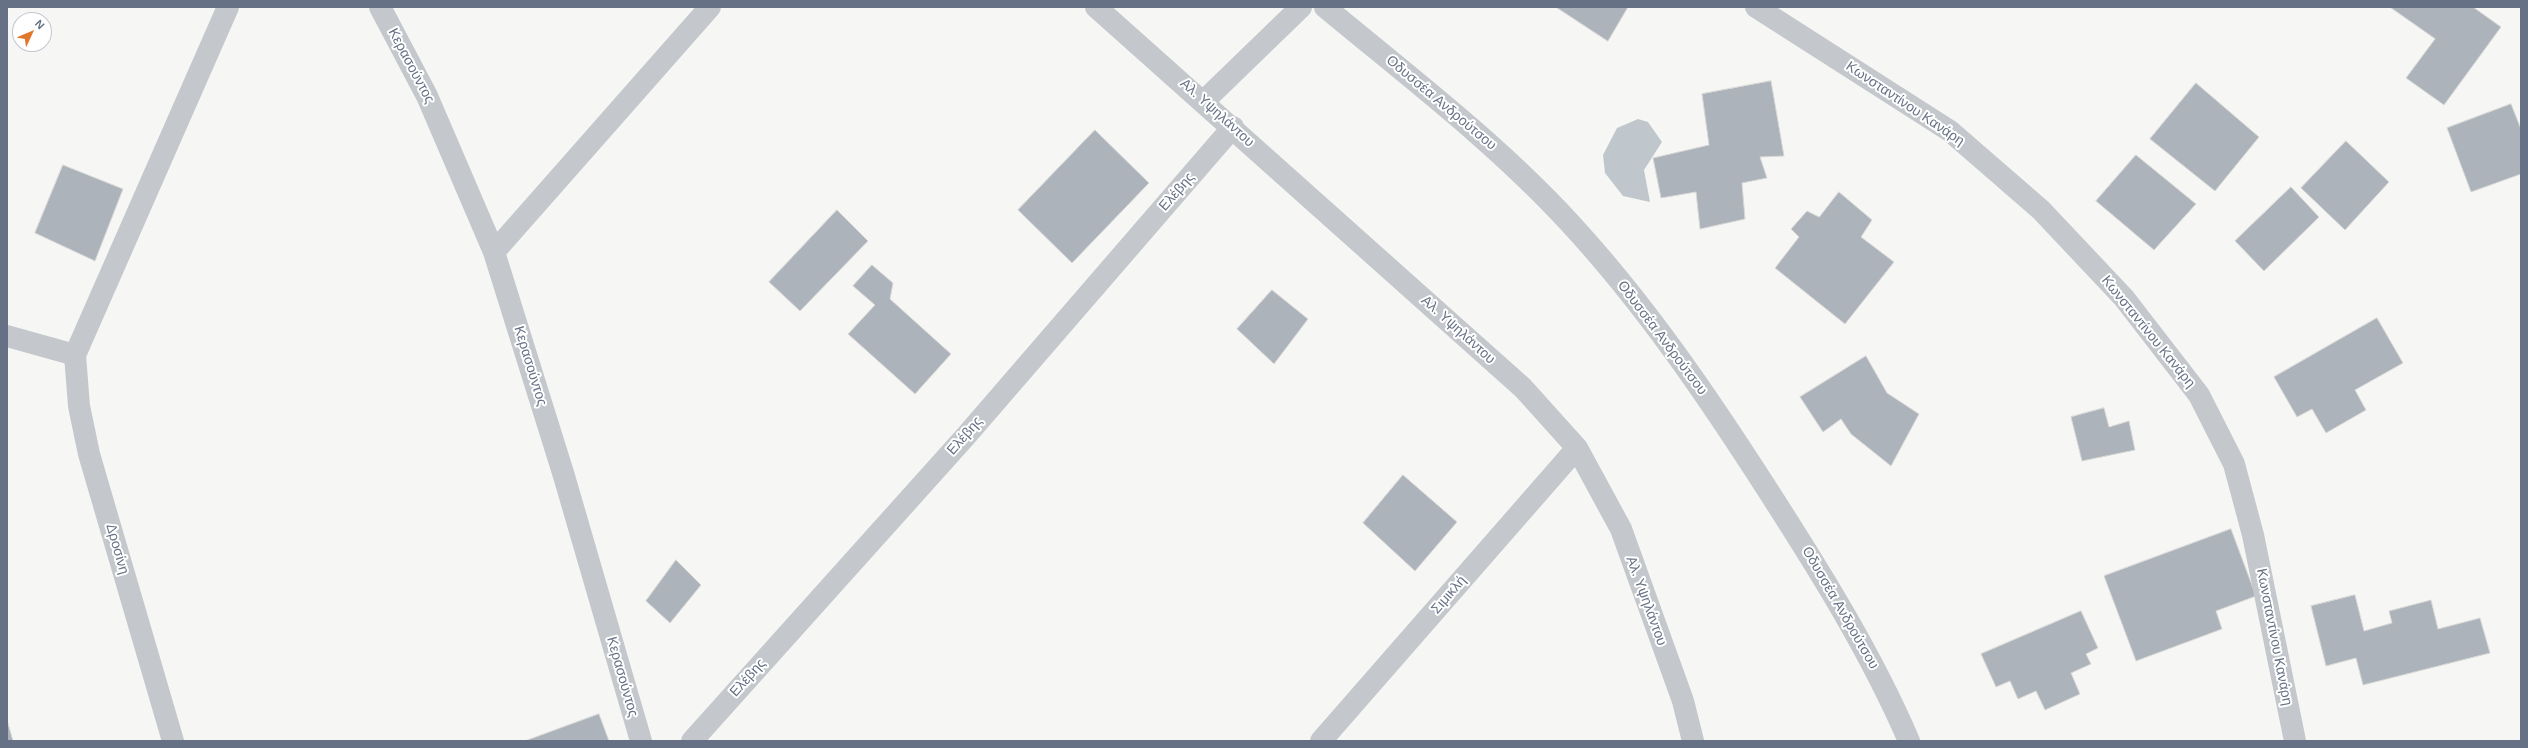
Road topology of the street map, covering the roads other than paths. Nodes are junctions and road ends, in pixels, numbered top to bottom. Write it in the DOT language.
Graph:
graph roads {
  1 [pos="228,7"];
  2 [pos="380,7"];
  3 [pos="710,7"];
  4 [pos="1096,7"];
  5 [pos="1301,7"];
  6 [pos="1325,7"];
  7 [pos="1756,7"];
  8 [pos="1204,101"];
  9 [pos="1233,127"];
  10 [pos="494,252"];
  11 [pos="7,336"];
  12 [pos="75,355"];
  13 [pos="1577,448"];
  14 [pos="173,741"];
  15 [pos="641,741"];
  16 [pos="692,741"];
  17 [pos="1321,741"];
  18 [pos="1694,741"];
  19 [pos="1909,741"];
  20 [pos="2295,741"];
  1 -- 12 [label="street"];
  2 -- 10 [label="street, Κερασούντος"];
  3 -- 10 [label="street"];
  4 -- 8 [label="street, Αλ. Υψηλάντου"];
  5 -- 8 [label="street"];
  6 -- 19 [label="street, Οδυσσέα Ανδρούτσου"];
  7 -- 20 [label="street, Κωνσταντίνου Κανάρη"];
  8 -- 9 [label="street, Αλ. Υψηλάντου"];
  9 -- 13 [label="street, Αλ. Υψηλάντου"];
  9 -- 16 [label="street, Ελέβης"];
  10 -- 15 [label="street, Κερασούντος"];
  11 -- 12 [label="street"];
  12 -- 14 [label="street, Δροσίνη"];
  13 -- 17 [label="street, Σιμικλή"];
  13 -- 18 [label="street, Αλ. Υψηλάντου"];
}
